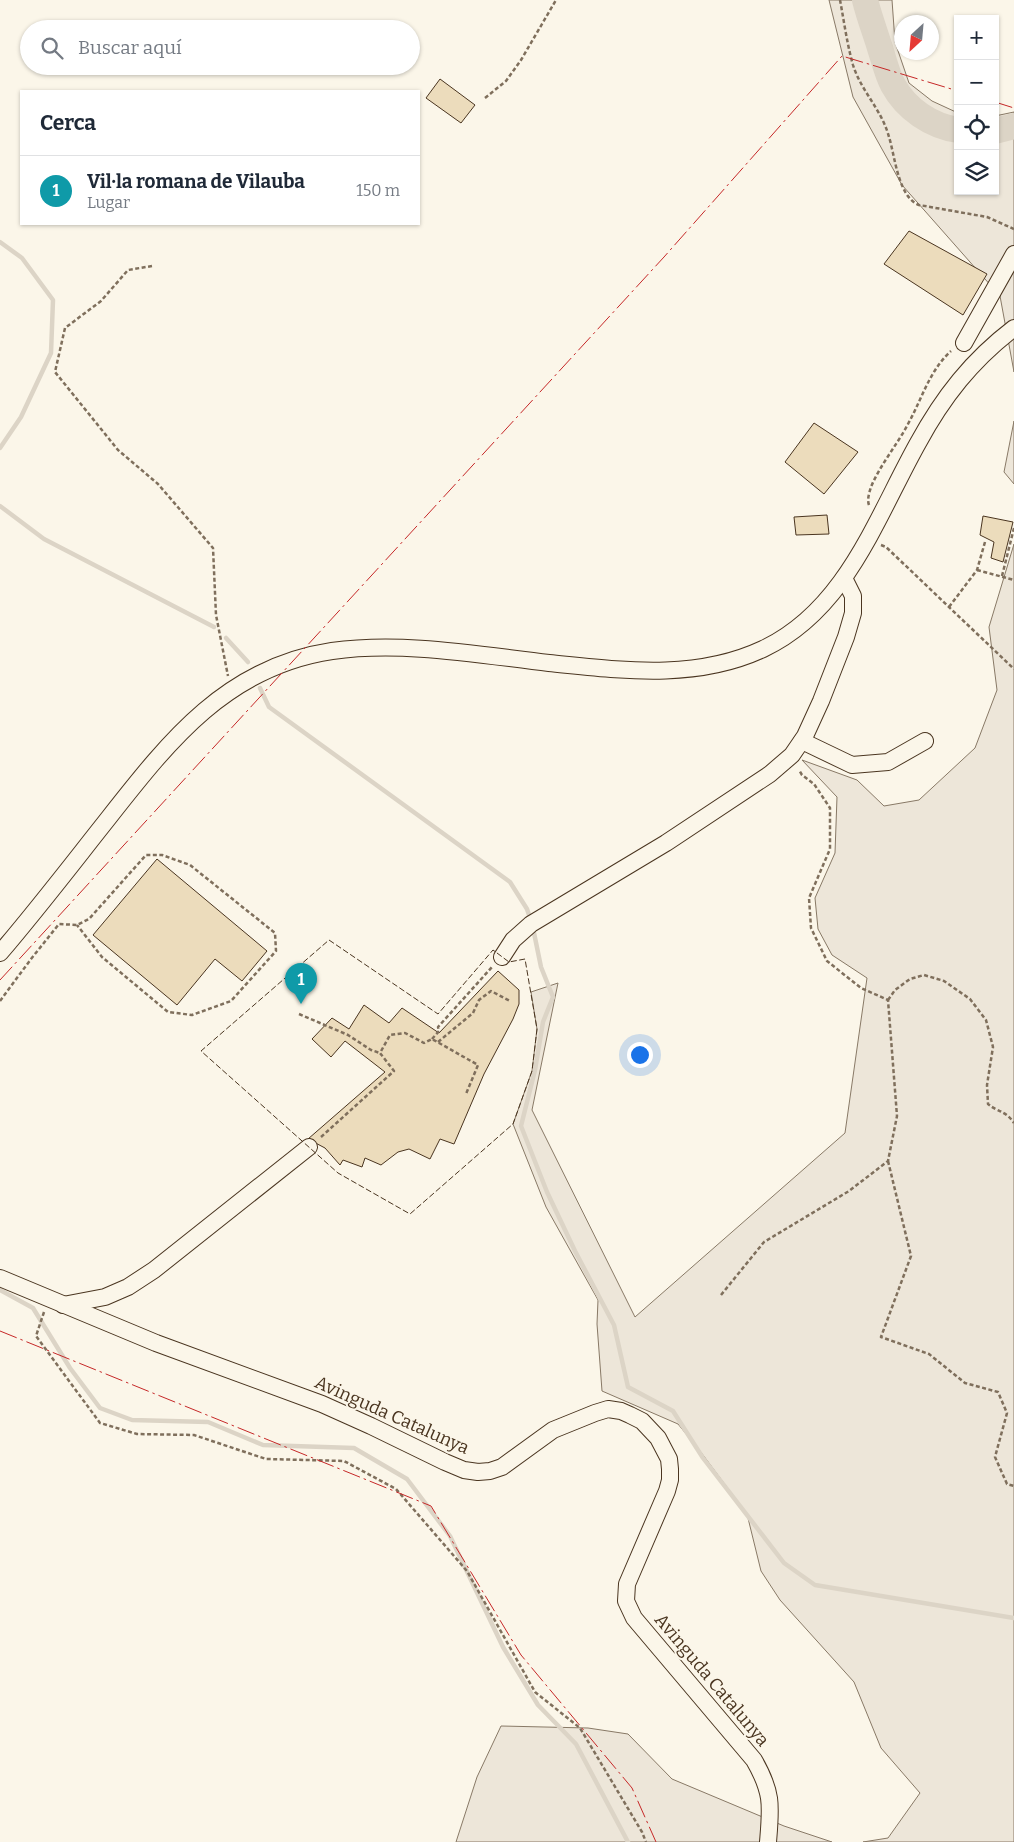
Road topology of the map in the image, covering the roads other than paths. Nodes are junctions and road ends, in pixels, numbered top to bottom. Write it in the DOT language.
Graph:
graph roads {
  1 [pos="1014,254"];
  2 [pos="1014,328"];
  3 [pos="964,342"];
  4 [pos="844,578"];
  5 [pos="802,741"];
  6 [pos="925,741"];
  7 [pos="0,953"];
  8 [pos="502,956"];
  9 [pos="309,1147"];
  10 [pos="0,1278"];
  11 [pos="55,1302"];
  12 [pos="768,1842"];
  1 -- 3 [label="street"];
  2 -- 4 [label="street"];
  4 -- 5 [label="street"];
  4 -- 7 [label="street"];
  5 -- 6 [label="street"];
  5 -- 8 [label="street"];
  9 -- 11 [label="street"];
  10 -- 11 [label="street, Avinguda Catalunya"];
  11 -- 12 [label="street, Avinguda Catalunya"];
}
